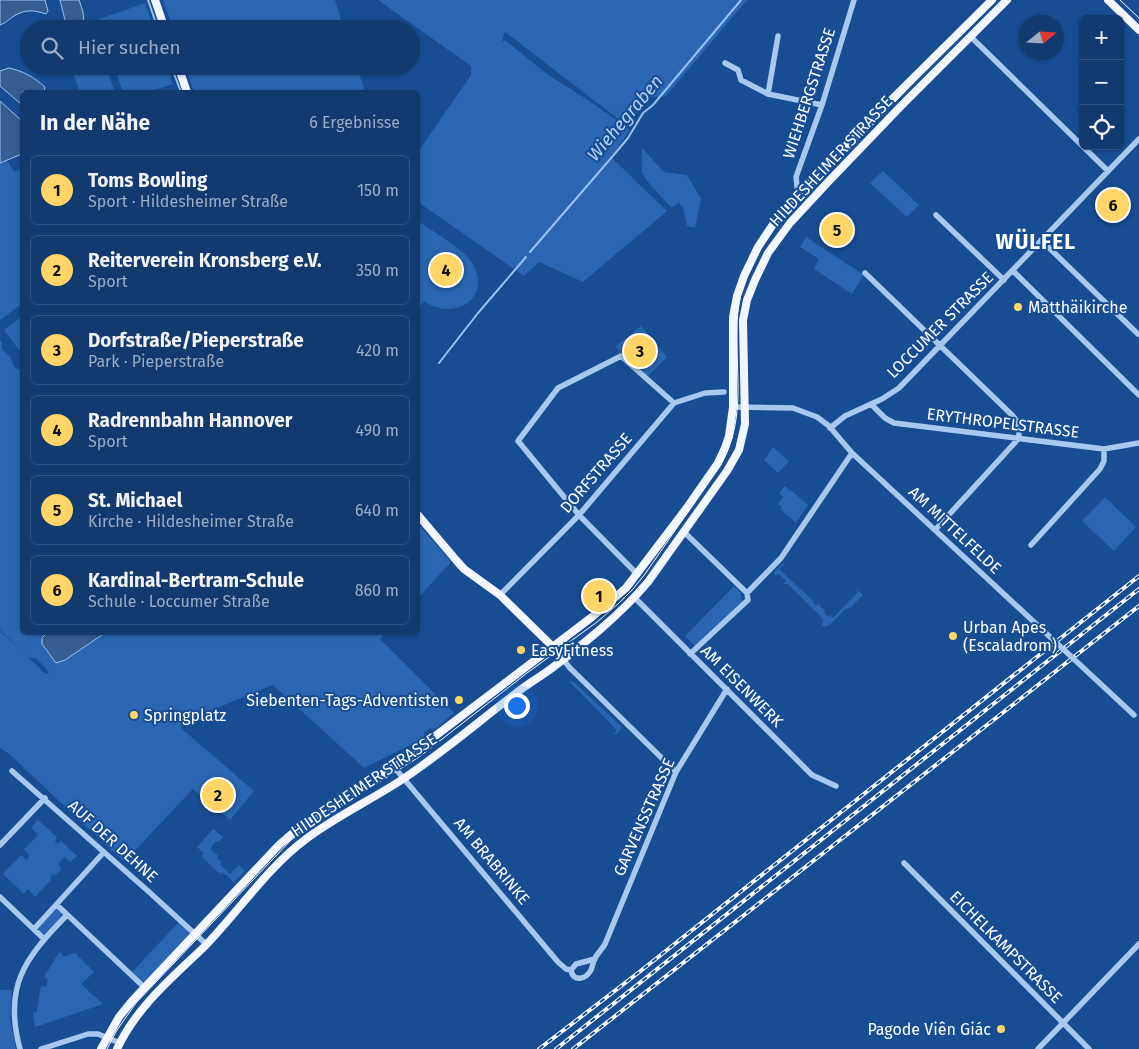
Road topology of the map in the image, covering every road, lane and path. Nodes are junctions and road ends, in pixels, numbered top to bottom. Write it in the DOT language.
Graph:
graph roads {
  1 [pos="155,0"];
  2 [pos="854,0"];
  3 [pos="992,0"];
  4 [pos="1007,0"];
  5 [pos="1108,0"];
  6 [pos="162,20"];
  7 [pos="1139,30"];
  8 [pos="778,36"];
  9 [pos="970,36"];
  10 [pos="725,63"];
  11 [pos="181,75"];
  12 [pos="187,90"];
  13 [pos="768,94"];
  14 [pos="822,105"];
  15 [pos="1139,138"];
  16 [pos="1108,171"];
  17 [pos="798,195"];
  18 [pos="936,215"];
  19 [pos="1041,240"];
  20 [pos="1013,270"];
  21 [pos="865,273"];
  22 [pos="1004,280"];
  23 [pos="1138,334"];
  24 [pos="940,347"];
  25 [pos="724,392"];
  26 [pos="1139,395"];
  27 [pos="674,403"];
  28 [pos="871,404"];
  29 [pos="733,407"];
  30 [pos="744,407"];
  31 [pos="830,428"];
  32 [pos="1019,438"];
  33 [pos="1139,442"];
  34 [pos="1104,449"];
  35 [pos="852,452"];
  36 [pos="579,515"];
  37 [pos="420,517"];
  38 [pos="935,530"];
  39 [pos="683,531"];
  40 [pos="1030,545"];
  41 [pos="637,574"];
  42 [pos="747,593"];
  43 [pos="500,595"];
  44 [pos="635,598"];
  45 [pos="553,647"];
  46 [pos="690,654"];
  47 [pos="562,659"];
  48 [pos="726,689"];
  49 [pos="1139,720"];
  50 [pos="394,767"];
  51 [pos="12,771"];
  52 [pos="676,772"];
  53 [pos="404,778"];
  54 [pos="836,786"];
  55 [pos="45,798"];
  56 [pos="0,845"];
  57 [pos="104,852"];
  58 [pos="904,863"];
  59 [pos="0,897"];
  60 [pos="57,904"];
  61 [pos="67,915"];
  62 [pos="34,929"];
  63 [pos="195,933"];
  64 [pos="44,939"];
  65 [pos="206,944"];
  66 [pos="1139,944"];
  67 [pos="595,959"];
  68 [pos="571,970"];
  69 [pos="144,987"];
  70 [pos="1063,1023"];
  71 [pos="107,1037"];
  72 [pos="119,1046"];
  73 [pos="20,1049"];
  74 [pos="41,1049"];
  75 [pos="101,1049"];
  76 [pos="1038,1049"];
  77 [pos="1089,1049"];
  1 -- 6 [label="main road"];
  2 -- 14 [label="street, WIEHBERGSTRASSE"];
  3 -- 17 [label="main road, HILDESHEIMER STRASSE"];
  4 -- 9 [label="main road, HILDESHEIMER STRASSE"];
  5 -- 7 [label="main road"];
  8 -- 13 [label="street"];
  9 -- 16 [label="street"];
  9 -- 30 [label="main road, HILDESHEIMER STRASSE"];
  10 -- 13 [label="street"];
  11 -- 12 [label="main road"];
  13 -- 14 [label="street"];
  14 -- 17 [label="street, WIEHBERGSTRASSE"];
  15 -- 16 [label="street, LOCCUMER STRASSE"];
  16 -- 19 [label="street, LOCCUMER STRASSE"];
  17 -- 29 [label="main road, HILDESHEIMER STRASSE"];
  18 -- 22 [label="street"];
  19 -- 20 [label="street, LOCCUMER STRASSE"];
  19 -- 23 [label="street"];
  20 -- 22 [label="street, LOCCUMER STRASSE"];
  20 -- 26 [label="street"];
  21 -- 24 [label="street"];
  22 -- 24 [label="street, LOCCUMER STRASSE"];
  24 -- 28 [label="street, LOCCUMER STRASSE"];
  24 -- 32 [label="street"];
  25 -- 27 [label="street"];
  27 -- 36 [label="street, DORFSTRASSE"];
  27 -- 36 [label="street"];
  28 -- 31 [label="street, LOCCUMER STRASSE"];
  28 -- 32 [label="street, ERYTHROPELSTRASSE"];
  29 -- 30 [label="street, AM MITTELFELDE"];
  29 -- 41 [label="main road, HILDESHEIMER STRASSE"];
  30 -- 31 [label="street, AM MITTELFELDE"];
  30 -- 39 [label="main road, HILDESHEIMER STRASSE"];
  31 -- 35 [label="street, AM MITTELFELDE"];
  32 -- 34 [label="street, ERYTHROPELSTRASSE"];
  32 -- 38 [label="street"];
  33 -- 34 [label="street, ERYTHROPELSTRASSE"];
  34 -- 40 [label="street"];
  35 -- 38 [label="street, AM MITTELFELDE"];
  35 -- 42 [label="street"];
  36 -- 41 [label="street"];
  36 -- 43 [label="street, DORFSTRASSE"];
  37 -- 43 [label="main road"];
  38 -- 49 [label="street, AM MITTELFELDE, bridge"];
  39 -- 42 [label="street"];
  39 -- 44 [label="main road, HILDESHEIMER STRASSE"];
  41 -- 45 [label="main road, HILDESHEIMER STRASSE"];
  42 -- 46 [label="street"];
  43 -- 45 [label="main road"];
  44 -- 46 [label="street, AM EISENWERK"];
  44 -- 47 [label="main road, HILDESHEIMER STRASSE"];
  45 -- 47 [label="street"];
  45 -- 50 [label="main road, HILDESHEIMER STRASSE"];
  46 -- 48 [label="street, AM EISENWERK"];
  47 -- 52 [label="street"];
  47 -- 53 [label="main road, HILDESHEIMER STRASSE"];
  48 -- 52 [label="street, GARVENSSTRASSE"];
  48 -- 54 [label="street, AM EISENWERK"];
  50 -- 53 [label="street, AM BRABRINKE"];
  50 -- 63 [label="main road, HILDESHEIMER STRASSE"];
  51 -- 55 [label="street, AUF DER DEHNE"];
  52 -- 67 [label="street, GARVENSSTRASSE"];
  53 -- 65 [label="main road, HILDESHEIMER STRASSE"];
  53 -- 68 [label="street, AM BRABRINKE"];
  55 -- 56 [label="street"];
  55 -- 57 [label="street, AUF DER DEHNE"];
  57 -- 60 [label="street"];
  57 -- 63 [label="street, AUF DER DEHNE"];
  58 -- 70 [label="street, EICHELKAMPSTRASSE"];
  59 -- 62 [label="street"];
  60 -- 61 [label="street"];
  60 -- 62 [label="street"];
  61 -- 64 [label="street"];
  61 -- 69 [label="street"];
  62 -- 64 [label="street"];
  63 -- 65 [label="street"];
  63 -- 69 [label="main road, HILDESHEIMER STRASSE"];
  64 -- 73 [label="street"];
  65 -- 72 [label="main road, HILDESHEIMER STRASSE"];
  66 -- 70 [label="street"];
  67 -- 68 [label="street"];
  67 -- 68 [label="street, GARVENSSTRASSE"];
  69 -- 71 [label="main road, HILDESHEIMER STRASSE"];
  70 -- 76 [label="street"];
  70 -- 77 [label="street, EICHELKAMPSTRASSE"];
  71 -- 72 [label="street"];
  71 -- 74 [label="street"];
  71 -- 75 [label="main road, HILDESHEIMER STRASSE"];
}
